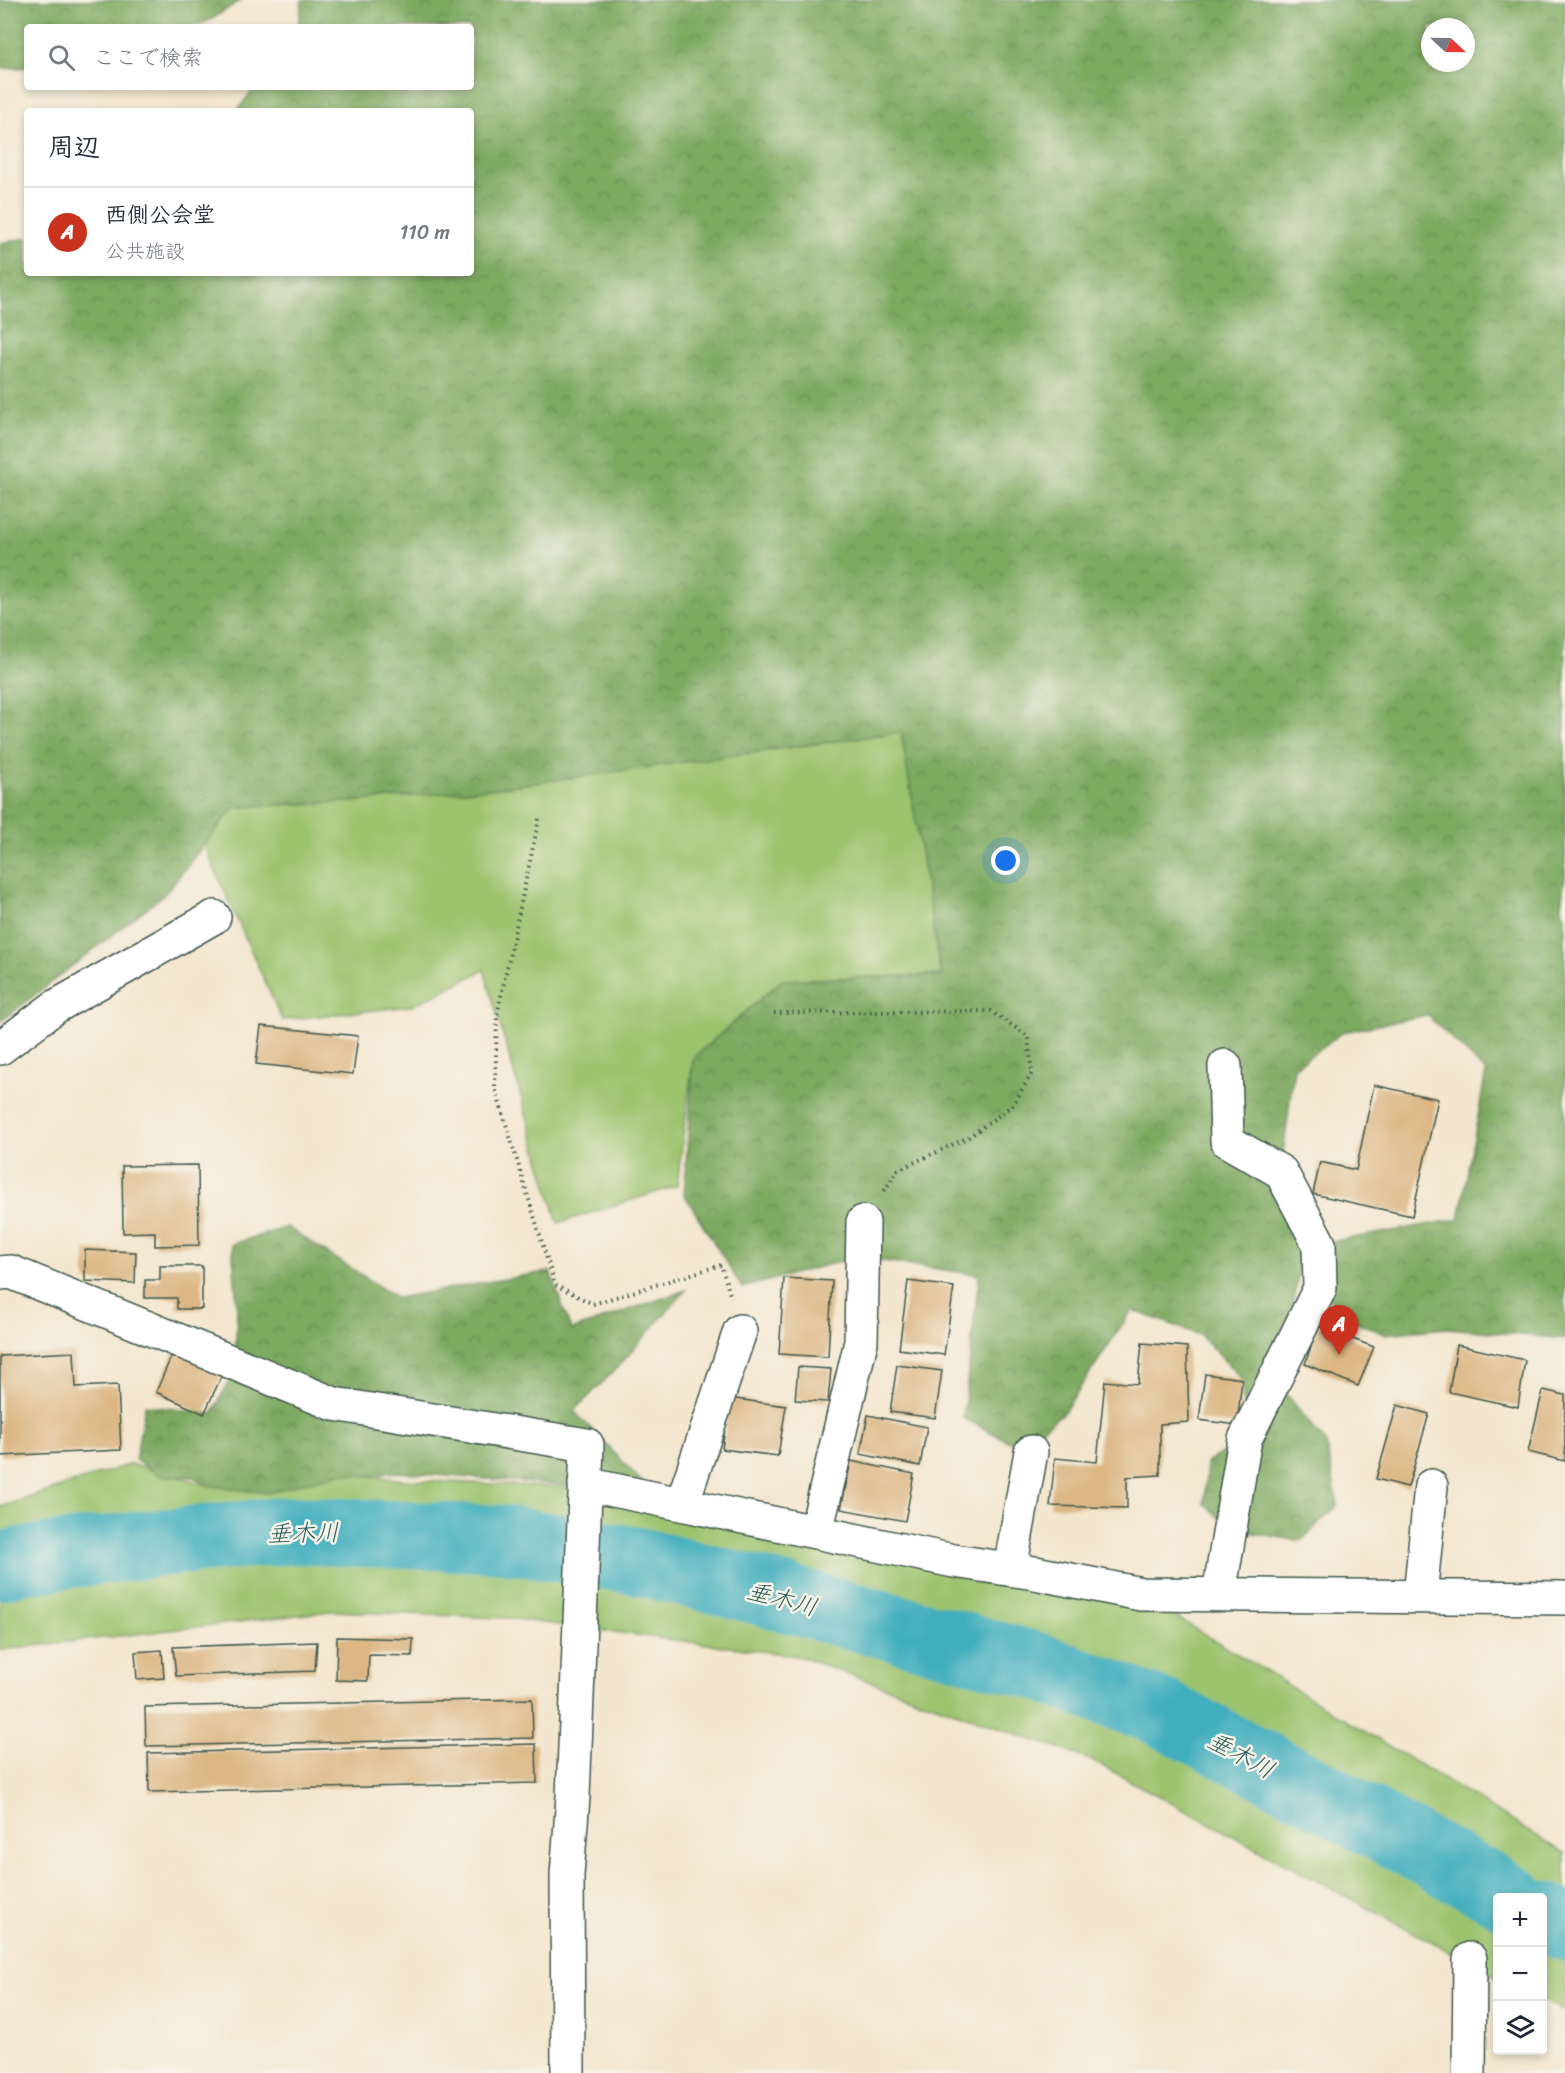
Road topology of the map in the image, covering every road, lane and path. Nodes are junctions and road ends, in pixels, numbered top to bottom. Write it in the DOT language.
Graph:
graph roads {
  1 [pos="538,819"];
  2 [pos="214,917"];
  3 [pos="774,1013"];
  4 [pos="0,1048"];
  5 [pos="1225,1066"];
  6 [pos="863,1222"];
  7 [pos="0,1273"];
  8 [pos="740,1331"];
  9 [pos="1030,1452"];
  10 [pos="585,1484"];
  11 [pos="1431,1486"];
  12 [pos="682,1504"];
  13 [pos="816,1532"];
  14 [pos="1010,1569"];
  15 [pos="1220,1594"];
  16 [pos="1420,1596"];
  17 [pos="1565,1598"];
  18 [pos="1470,1959"];
  19 [pos="568,2073"];
  20 [pos="1469,2073"];
  1 -- 8 [label="path"];
  2 -- 4 [label="street"];
  3 -- 6 [label="path"];
  5 -- 15 [label="street"];
  6 -- 13 [label="street"];
  7 -- 10 [label="street"];
  8 -- 12 [label="street"];
  9 -- 14 [label="street"];
  10 -- 12 [label="street"];
  10 -- 19 [label="street"];
  11 -- 16 [label="street"];
  12 -- 13 [label="street"];
  13 -- 14 [label="street"];
  14 -- 15 [label="street"];
  15 -- 16 [label="street"];
  16 -- 17 [label="street"];
  18 -- 20 [label="street"];
}
